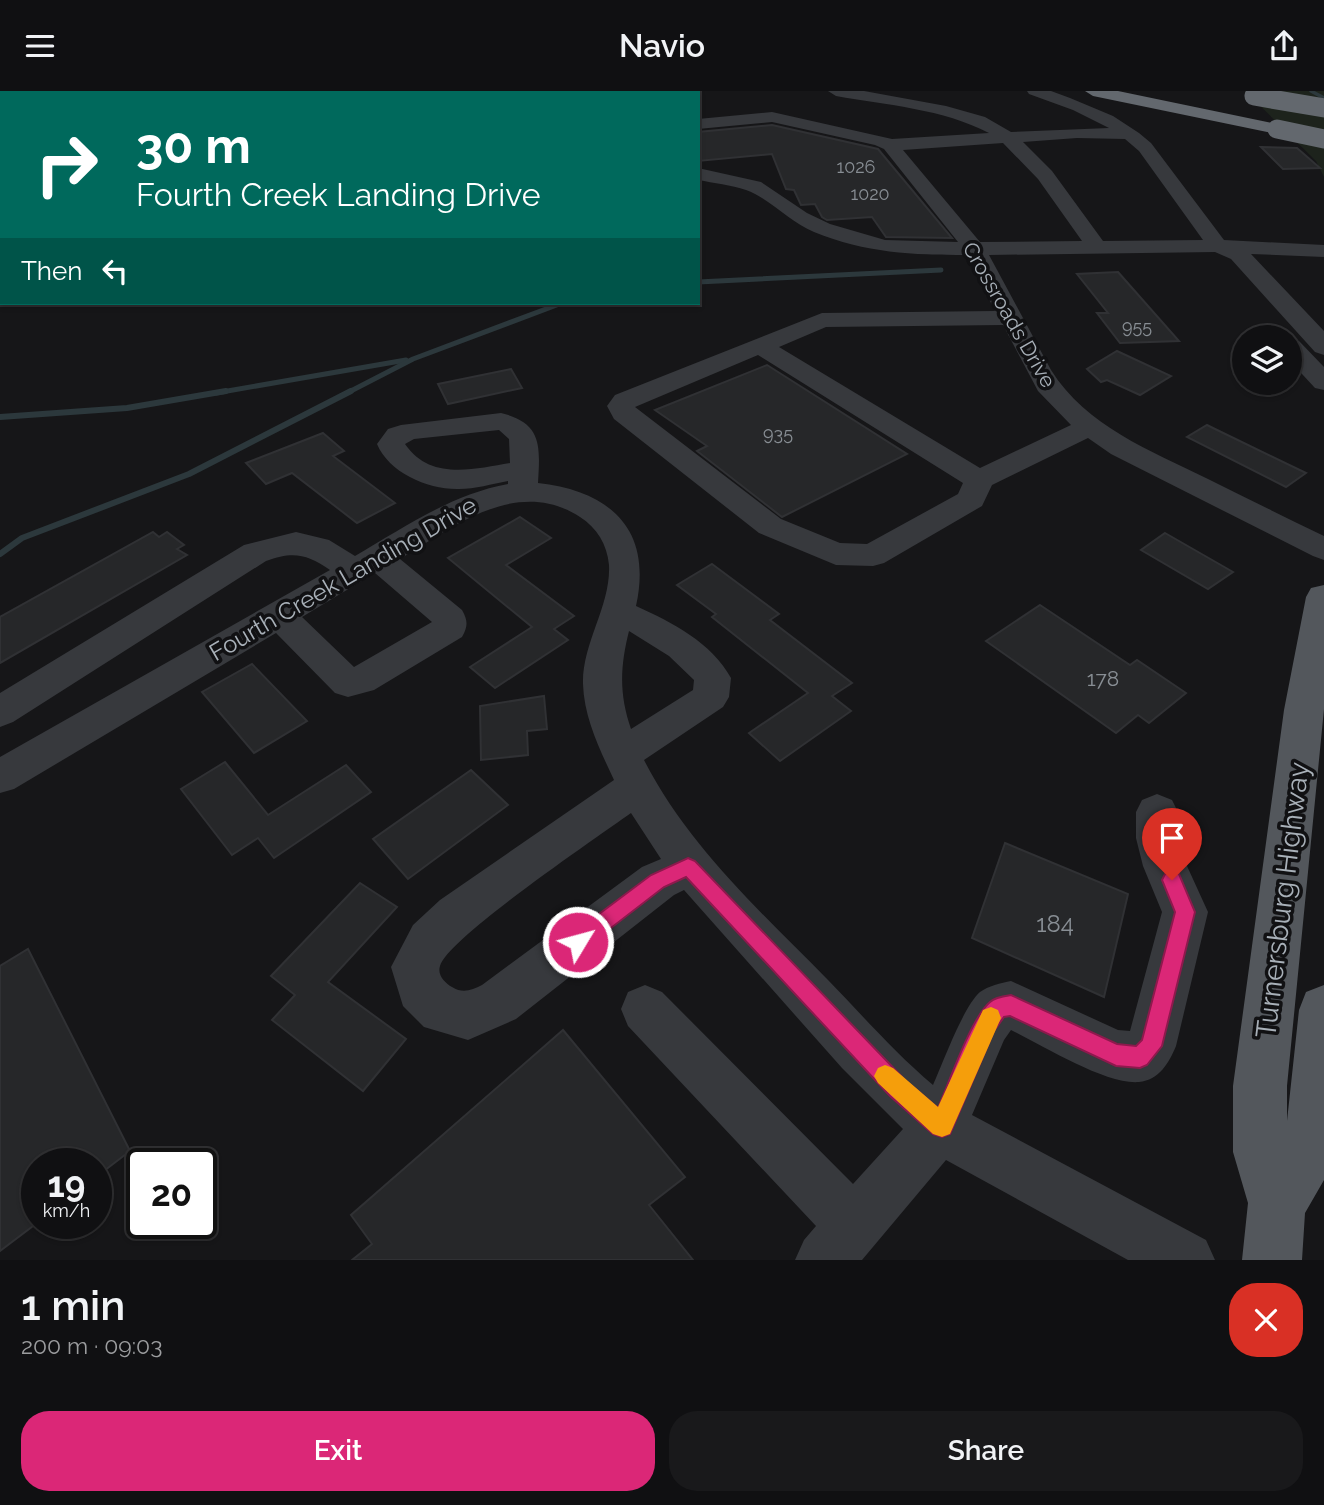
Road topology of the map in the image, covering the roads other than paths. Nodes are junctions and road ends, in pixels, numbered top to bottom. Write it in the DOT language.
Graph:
graph roads {
  1 [pos="836,91"];
  2 [pos="1035,91"];
  3 [pos="1093,91"];
  4 [pos="1120,91"];
  5 [pos="1164,91"];
  6 [pos="1272,91"];
  7 [pos="1233,93"];
  8 [pos="1324,99"];
  9 [pos="1324,108"];
  10 [pos="1264,112"];
  11 [pos="1324,118"];
  12 [pos="700,124"];
  13 [pos="1324,126"];
  14 [pos="1131,134"];
  15 [pos="1006,138"];
  16 [pos="1324,139"];
  17 [pos="890,145"];
  18 [pos="700,174"];
  19 [pos="1096,246"];
  20 [pos="1218,246"];
  21 [pos="975,249"];
  22 [pos="1269,249"];
  23 [pos="1324,251"];
  24 [pos="1324,267"];
  25 [pos="1011,318"];
  26 [pos="1273,325"];
  27 [pos="1320,339"];
  28 [pos="760,346"];
  29 [pos="1302,358"];
  30 [pos="1324,382"];
  31 [pos="1091,427"];
  32 [pos="979,480"];
  33 [pos="1324,549"];
  34 [pos="365,564"];
  35 [pos="1324,597"];
  36 [pos="618,611"];
  37 [pos="278,614"];
  38 [pos="0,712"];
  39 [pos="630,770"];
  40 [pos="5,775"];
  41 [pos="1157,812"];
  42 [pos="688,867"];
  43 [pos="645,1009"];
  44 [pos="1324,1010"];
  45 [pos="942,1126"];
  46 [pos="1277,1203"];
  47 [pos="839,1248"];
  48 [pos="1186,1260"];
  49 [pos="1272,1260"];
  1 -- 15 [label="street"];
  2 -- 14 [label="street"];
  3 -- 10 [label="highway"];
  4 -- 10 [label="highway"];
  5 -- 10 [label="highway"];
  6 -- 8 [label="highway"];
  7 -- 10 [label="highway"];
  9 -- 10 [label="highway, bridge"];
  10 -- 11 [label="highway"];
  10 -- 13 [label="highway"];
  10 -- 16 [label="highway, bridge"];
  12 -- 17 [label="street"];
  14 -- 15 [label="street"];
  14 -- 20 [label="street"];
  15 -- 17 [label="street"];
  15 -- 19 [label="street"];
  17 -- 21 [label="street, Crossroads Drive"];
  18 -- 21 [label="street"];
  19 -- 20 [label="street"];
  19 -- 21 [label="street"];
  20 -- 22 [label="street"];
  20 -- 26 [label="street"];
  20 -- 27 [label="street"];
  21 -- 25 [label="street, Crossroads Drive"];
  22 -- 23 [label="street"];
  22 -- 24 [label="street"];
  25 -- 28 [label="street"];
  25 -- 31 [label="street, Crossroads Drive"];
  28 -- 32 [label="street"];
  28 -- 32 [label="street"];
  29 -- 30 [label="street"];
  31 -- 32 [label="street"];
  31 -- 33 [label="street, Crossroads Drive"];
  34 -- 36 [label="street, Fourth Creek Landing Drive"];
  34 -- 37 [label="street, Fourth Creek Landing Drive"];
  34 -- 37 [label="street"];
  34 -- 38 [label="street"];
  35 -- 46 [label="main road, Turnersburg Highway"];
  36 -- 39 [label="street, Fourth Creek Landing Drive"];
  36 -- 39 [label="street"];
  37 -- 40 [label="street, Fourth Creek Landing Drive"];
  39 -- 42 [label="street, Fourth Creek Landing Drive"];
  39 -- 42 [label="street"];
  41 -- 45 [label="street"];
  42 -- 45 [label="street, Fourth Creek Landing Drive"];
  43 -- 47 [label="street"];
  44 -- 46 [label="main road"];
  45 -- 47 [label="street"];
  45 -- 48 [label="street, Fourth Creek Landing Drive"];
  46 -- 49 [label="main road, Turnersburg Highway"];
}
